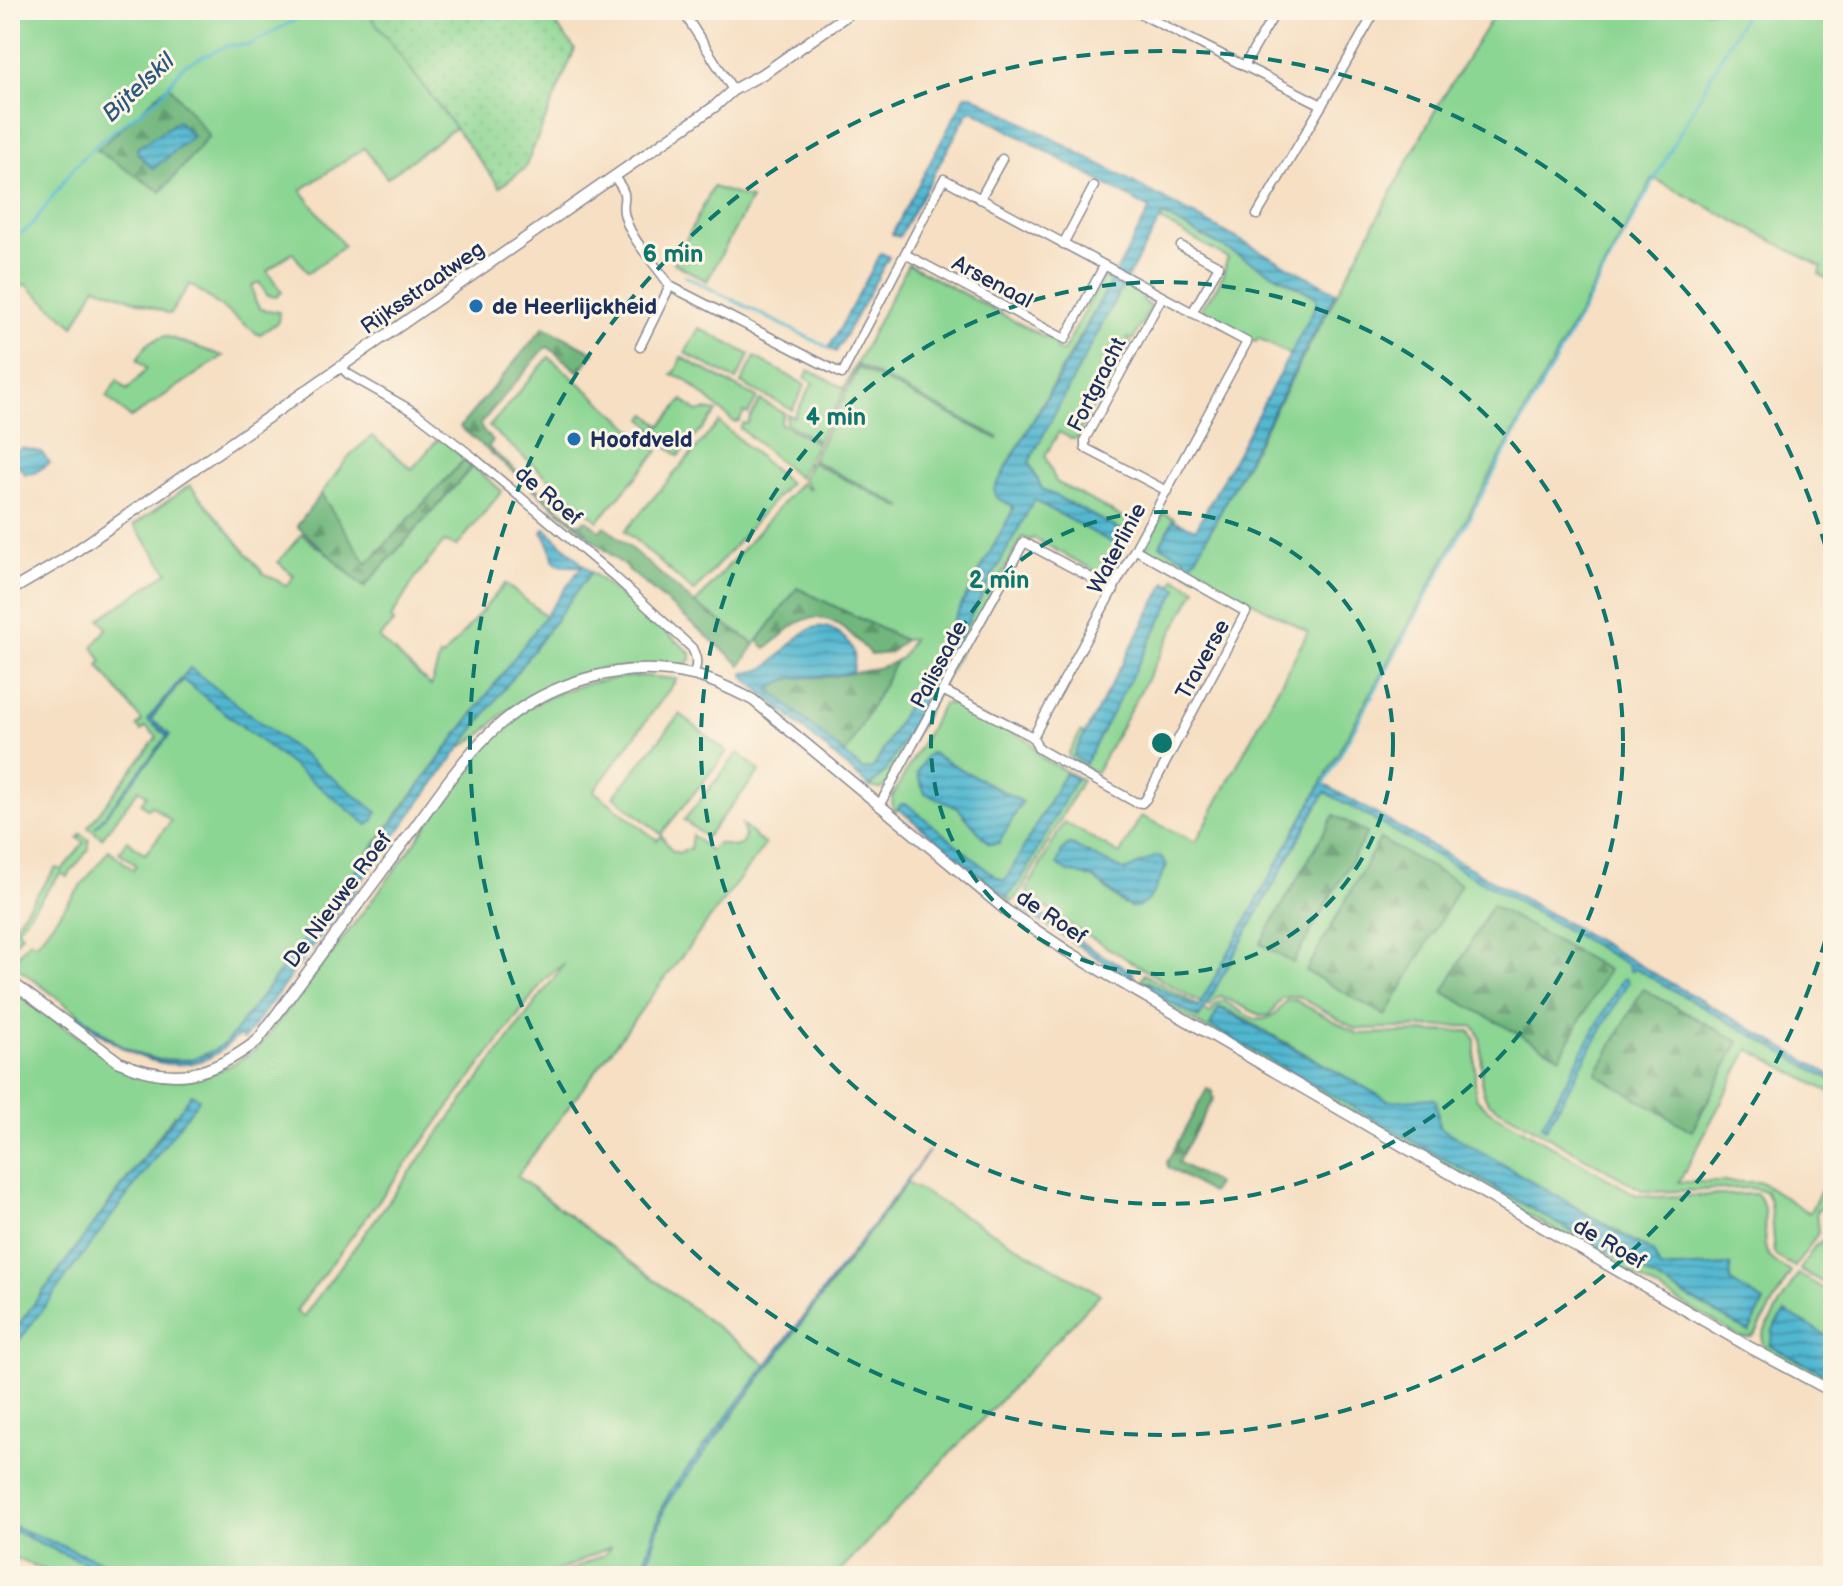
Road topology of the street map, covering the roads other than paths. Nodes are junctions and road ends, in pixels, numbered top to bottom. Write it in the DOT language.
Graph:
graph roads {
  1 [pos="682,10"];
  2 [pos="854,10"];
  3 [pos="1133,10"];
  4 [pos="1277,10"];
  5 [pos="1376,10"];
  6 [pos="1244,66"];
  7 [pos="733,90"];
  8 [pos="1322,105"];
  9 [pos="1002,159"];
  10 [pos="614,177"];
  11 [pos="1094,186"];
  12 [pos="980,199"];
  13 [pos="1257,215"];
  14 [pos="1063,244"];
  15 [pos="1181,246"];
  16 [pos="905,254"];
  17 [pos="1108,268"];
  18 [pos="670,286"];
  19 [pos="1162,297"];
  20 [pos="1192,313"];
  21 [pos="640,347"];
  22 [pos="341,367"];
  23 [pos="1167,491"];
  24 [pos="1136,550"];
  25 [pos="1114,590"];
  26 [pos="10,591"];
  27 [pos="693,675"];
  28 [pos="944,691"];
  29 [pos="1033,737"];
  30 [pos="879,806"];
  31 [pos="10,981"];
  32 [pos="1833,1392"];
  1 -- 7 [label="street"];
  2 -- 7 [label="street, Rijksstraatweg"];
  3 -- 6 [label="street"];
  4 -- 6 [label="street"];
  5 -- 8 [label="street"];
  6 -- 8 [label="street"];
  7 -- 10 [label="street, Rijksstraatweg"];
  8 -- 13 [label="street"];
  9 -- 12 [label="street"];
  10 -- 18 [label="street, Waterlinie"];
  10 -- 22 [label="street, Rijksstraatweg"];
  11 -- 14 [label="street"];
  12 -- 14 [label="street, Waterlinie"];
  12 -- 16 [label="street, Waterlinie"];
  14 -- 17 [label="street, Waterlinie"];
  15 -- 20 [label="street"];
  16 -- 17 [label="street, Arsenaal"];
  16 -- 18 [label="street, Waterlinie"];
  17 -- 19 [label="street, Waterlinie"];
  18 -- 21 [label="street"];
  19 -- 20 [label="street, Waterlinie"];
  19 -- 23 [label="street, Fortgracht"];
  20 -- 23 [label="street, Waterlinie"];
  22 -- 26 [label="street, Rijksstraatweg"];
  22 -- 27 [label="street, de Roef"];
  23 -- 24 [label="street, Waterlinie"];
  24 -- 25 [label="street, Waterlinie"];
  24 -- 29 [label="street, Traverse"];
  25 -- 28 [label="street, Palissade"];
  25 -- 29 [label="street, Waterlinie"];
  27 -- 30 [label="street, de Roef"];
  27 -- 31 [label="street, De Nieuwe Roef"];
  28 -- 29 [label="street"];
  28 -- 30 [label="street, Palissade"];
  30 -- 32 [label="street, de Roef"];
}
